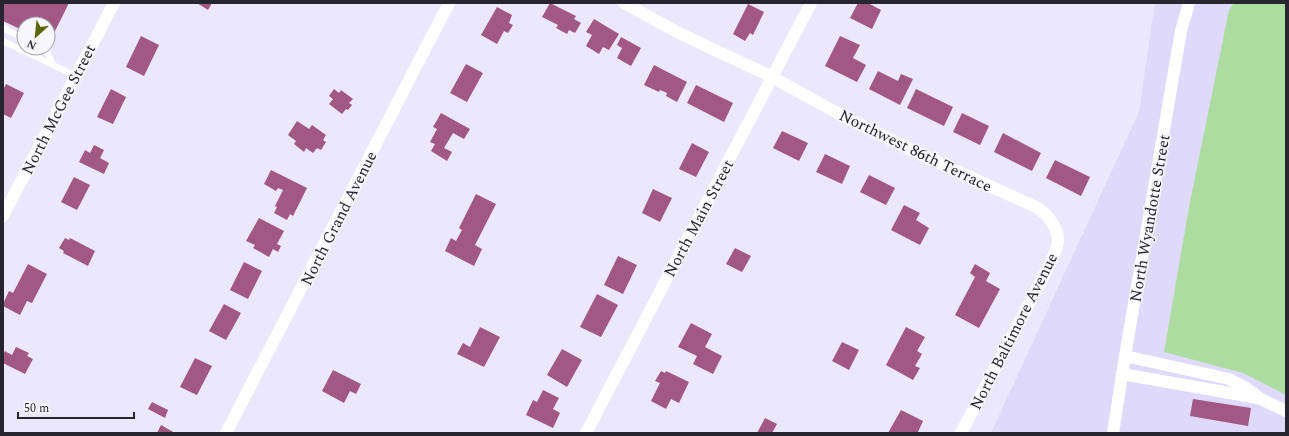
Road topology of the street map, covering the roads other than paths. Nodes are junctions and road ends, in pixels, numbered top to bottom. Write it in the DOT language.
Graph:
graph roads {
  1 [pos="114,3"];
  2 [pos="449,3"];
  3 [pos="624,3"];
  4 [pos="811,3"];
  5 [pos="1188,3"];
  6 [pos="3,28"];
  7 [pos="16,34"];
  8 [pos="3,41"];
  9 [pos="49,56"];
  10 [pos="54,66"];
  11 [pos="76,76"];
  12 [pos="772,77"];
  13 [pos="3,216"];
  14 [pos="1055,228"];
  15 [pos="1125,356"];
  16 [pos="1122,374"];
  17 [pos="1261,399"];
  18 [pos="1286,411"];
  19 [pos="226,433"];
  20 [pos="586,433"];
  21 [pos="961,433"];
  22 [pos="1112,433"];
  1 -- 11 [label="street, North McGee Street"];
  2 -- 19 [label="street, North Grand Avenue"];
  3 -- 12 [label="street, Northwest 86th Terrace"];
  4 -- 12 [label="street, North Main Street"];
  5 -- 15 [label="street, North Wyandotte Street"];
  6 -- 7 [label="lane"];
  8 -- 10 [label="lane"];
  9 -- 10 [label="lane"];
  10 -- 11 [label="lane"];
  11 -- 13 [label="street, North McGee Street"];
  12 -- 14 [label="street, Northwest 86th Terrace"];
  12 -- 20 [label="street, North Main Street"];
  14 -- 21 [label="street, North Baltimore Avenue"];
  15 -- 16 [label="street, North Wyandotte Street"];
  15 -- 17 [label="street"];
  16 -- 17 [label="street"];
  16 -- 22 [label="street, North Wyandotte Street"];
  17 -- 18 [label="street"];
}
